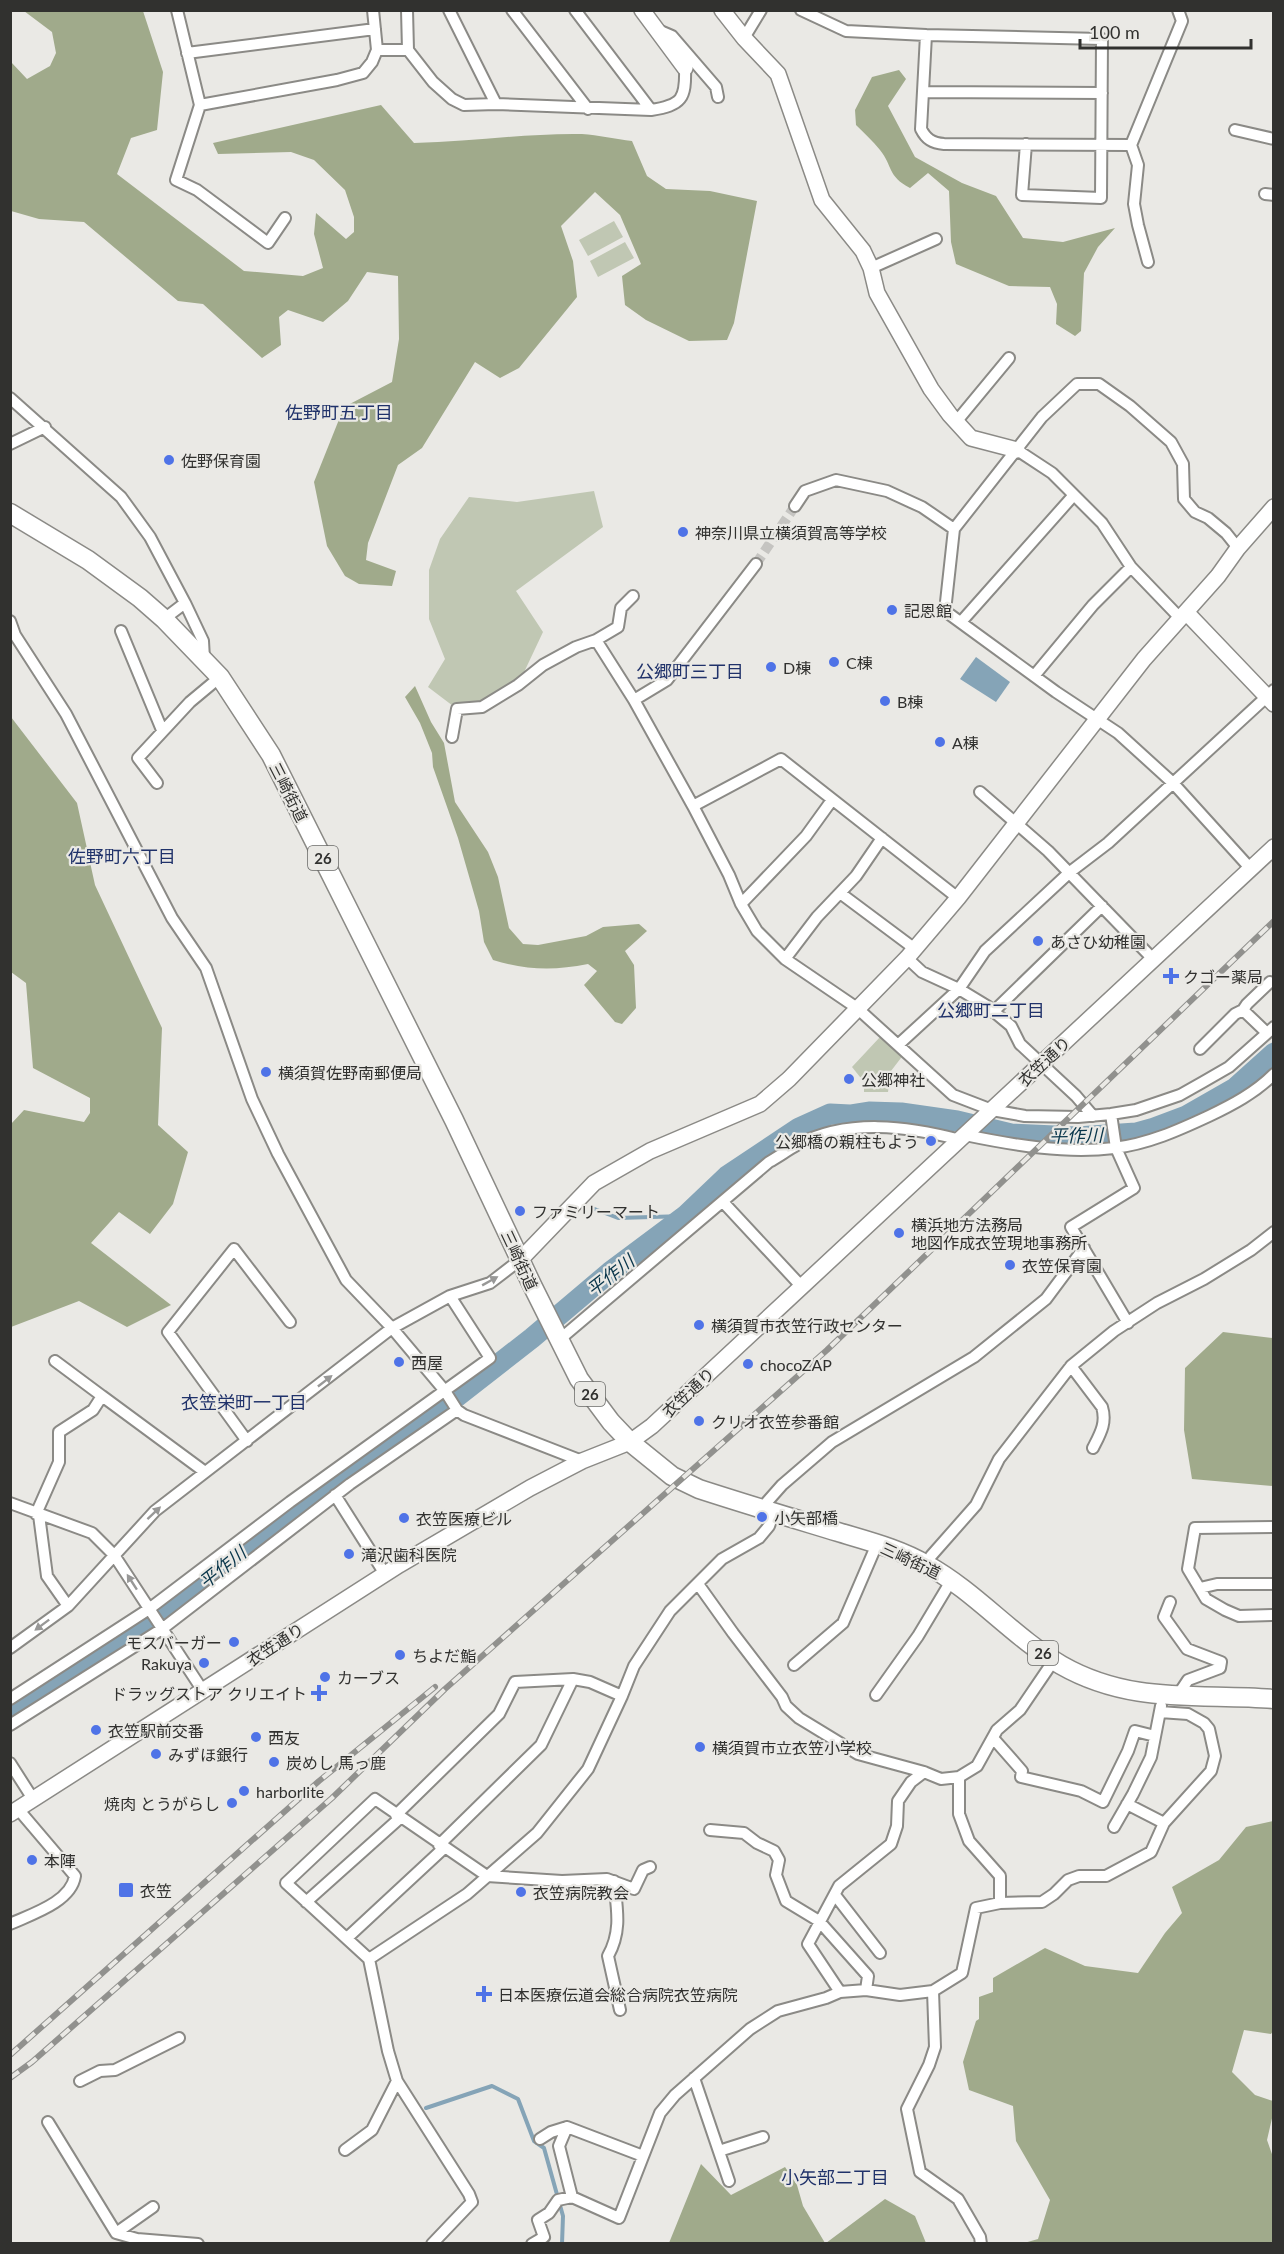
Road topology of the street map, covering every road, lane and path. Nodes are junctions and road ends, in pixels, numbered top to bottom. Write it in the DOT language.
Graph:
graph roads {
  1 [pos="373,10"];
  2 [pos="406,10"];
  3 [pos="449,10"];
  4 [pos="512,10"];
  5 [pos="575,10"];
  6 [pos="642,10"];
  7 [pos="722,10"];
  8 [pos="761,10"];
  9 [pos="801,10"];
  10 [pos="1179,10"];
  11 [pos="179,11"];
  12 [pos="375,29"];
  13 [pos="657,30"];
  14 [pos="926,35"];
  15 [pos="744,38"];
  16 [pos="376,50"];
  17 [pos="408,50"];
  18 [pos="187,53"];
  19 [pos="685,68"];
  20 [pos="924,92"];
  21 [pos="1102,93"];
  22 [pos="718,97"];
  23 [pos="496,104"];
  24 [pos="200,105"];
  25 [pos="588,109"];
  26 [pos="651,110"];
  27 [pos="1235,130"];
  28 [pos="1274,139"];
  29 [pos="1026,144"];
  30 [pos="1102,145"];
  31 [pos="1131,145"];
  32 [pos="285,218"];
  33 [pos="936,240"];
  34 [pos="1148,262"];
  35 [pos="871,268"];
  36 [pos="1010,358"];
  37 [pos="10,398"];
  38 [pos="956,422"];
  39 [pos="45,428"];
  40 [pos="10,444"];
  41 [pos="1017,450"];
  42 [pos="1073,496"];
  43 [pos="795,506"];
  44 [pos="1274,507"];
  45 [pos="10,513"];
  46 [pos="954,529"];
  47 [pos="1238,548"];
  48 [pos="756,564"];
  49 [pos="1131,567"];
  50 [pos="633,596"];
  51 [pos="185,603"];
  52 [pos="1183,615"];
  53 [pos="164,619"];
  54 [pos="10,621"];
  55 [pos="961,622"];
  56 [pos="122,631"];
  57 [pos="597,640"];
  58 [pos="204,659"];
  59 [pos="1034,676"];
  60 [pos="219,677"];
  61 [pos="1271,697"];
  62 [pos="634,700"];
  63 [pos="1097,720"];
  64 [pos="162,730"];
  65 [pos="452,737"];
  66 [pos="157,783"];
  67 [pos="1173,783"];
  68 [pos="980,792"];
  69 [pos="832,800"];
  70 [pos="693,806"];
  71 [pos="1018,823"];
  72 [pos="882,838"];
  73 [pos="1274,847"];
  74 [pos="1250,868"];
  75 [pos="1070,872"];
  76 [pos="840,892"];
  77 [pos="958,898"];
  78 [pos="741,904"];
  79 [pos="1102,906"];
  80 [pos="911,954"];
  81 [pos="785,959"];
  82 [pos="1153,959"];
  83 [pos="1270,982"];
  84 [pos="959,989"];
  85 [pos="857,1008"];
  86 [pos="1243,1010"];
  87 [pos="993,1012"];
  88 [pos="1270,1030"];
  89 [pos="898,1045"];
  90 [pos="1200,1049"];
  91 [pos="1041,1063"];
  92 [pos="1274,1074"];
  93 [pos="989,1112"];
  94 [pos="1093,1116"];
  95 [pos="1111,1117"];
  96 [pos="965,1136"];
  97 [pos="1116,1146"];
  98 [pos="723,1202"];
  99 [pos="1274,1232"];
  100 [pos="1084,1248"];
  101 [pos="520,1260"];
  102 [pos="802,1287"];
  103 [pos="450,1296"];
  104 [pos="290,1322"];
  105 [pos="1128,1323"];
  106 [pos="392,1328"];
  107 [pos="558,1340"];
  108 [pos="55,1361"];
  109 [pos="1071,1366"];
  110 [pos="445,1392"];
  111 [pos="102,1396"];
  112 [pos="457,1410"];
  113 [pos="247,1442"];
  114 [pos="630,1442"];
  115 [pos="1093,1448"];
  116 [pos="582,1461"];
  117 [pos="205,1472"];
  118 [pos="335,1495"];
  119 [pos="10,1503"];
  120 [pos="770,1511"];
  121 [pos="38,1514"];
  122 [pos="1274,1527"];
  123 [pos="877,1544"];
  124 [pos="114,1555"];
  125 [pos="927,1565"];
  126 [pos="385,1574"];
  127 [pos="951,1581"];
  128 [pos="698,1584"];
  129 [pos="1274,1584"];
  130 [pos="1200,1588"];
  131 [pos="1170,1602"];
  132 [pos="68,1605"];
  133 [pos="149,1609"];
  134 [pos="1274,1616"];
  135 [pos="162,1628"];
  136 [pos="10,1648"];
  137 [pos="1054,1660"];
  138 [pos="794,1665"];
  139 [pos="573,1679"];
  140 [pos="202,1690"];
  141 [pos="876,1695"];
  142 [pos="622,1696"];
  143 [pos="10,1699"];
  144 [pos="1274,1699"];
  145 [pos="1167,1700"];
  146 [pos="10,1725"];
  147 [pos="1155,1736"];
  148 [pos="993,1738"];
  149 [pos="10,1763"];
  150 [pos="924,1772"];
  151 [pos="959,1777"];
  152 [pos="33,1800"];
  153 [pos="1127,1804"];
  154 [pos="14,1811"];
  155 [pos="398,1817"];
  156 [pos="1164,1823"];
  157 [pos="1114,1827"];
  158 [pos="710,1830"];
  159 [pos="442,1846"];
  160 [pos="650,1867"];
  161 [pos="487,1876"];
  162 [pos="614,1881"];
  163 [pos="835,1895"];
  164 [pos="306,1902"];
  165 [pos="1000,1903"];
  166 [pos="819,1921"];
  167 [pos="10,1924"];
  168 [pos="347,1938"];
  169 [pos="880,1953"];
  170 [pos="369,1959"];
  171 [pos="866,1990"];
  172 [pos="933,1991"];
  173 [pos="840,1992"];
  174 [pos="620,2010"];
  175 [pos="179,2038"];
  176 [pos="694,2078"];
  177 [pos="80,2081"];
  178 [pos="397,2081"];
  179 [pos="48,2122"];
  180 [pos="567,2127"];
  181 [pos="764,2137"];
  182 [pos="540,2139"];
  183 [pos="345,2150"];
  184 [pos="718,2151"];
  185 [pos="643,2156"];
  186 [pos="729,2181"];
  187 [pos="572,2197"];
  188 [pos="153,2207"];
  189 [pos="116,2233"];
  190 [pos="198,2244"];
  191 [pos="432,2244"];
  192 [pos="532,2244"];
  193 [pos="981,2244"];
  1 -- 12 [label="street"];
  2 -- 17 [label="street"];
  3 -- 23 [label="street"];
  4 -- 25 [label="street"];
  5 -- 26 [label="street"];
  6 -- 13 [label="street"];
  7 -- 15 [label="street"];
  8 -- 15 [label="street"];
  9 -- 14 [label="street"];
  10 -- 31 [label="street"];
  11 -- 18 [label="street"];
  12 -- 16 [label="street"];
  12 -- 18 [label="street"];
  13 -- 19 [label="street"];
  13 -- 22 [label="street"];
  14 -- 20 [label="street"];
  14 -- 21 [label="street"];
  15 -- 35 [label="street"];
  16 -- 17 [label="street"];
  16 -- 24 [label="street"];
  17 -- 23 [label="street"];
  18 -- 24 [label="street"];
  19 -- 26 [label="street"];
  20 -- 21 [label="street"];
  20 -- 29 [label="street"];
  21 -- 30 [label="street"];
  23 -- 25 [label="street"];
  24 -- 32 [label="street"];
  25 -- 26 [label="street"];
  27 -- 28 [label="street"];
  29 -- 30 [label="street"];
  29 -- 30 [label="street"];
  30 -- 31 [label="street"];
  31 -- 34 [label="street"];
  33 -- 35 [label="street"];
  35 -- 38 [label="street"];
  36 -- 38 [label="street"];
  37 -- 39 [label="street"];
  38 -- 41 [label="street"];
  39 -- 40 [label="street"];
  39 -- 51 [label="street"];
  41 -- 42 [label="street"];
  41 -- 46 [label="street"];
  41 -- 47 [label="street"];
  42 -- 49 [label="street"];
  42 -- 55 [label="street"];
  43 -- 46 [label="street"];
  44 -- 47 [label="street"];
  45 -- 53 [label="main road, 三崎街道 / 26"];
  46 -- 55 [label="street"];
  47 -- 52 [label="street"];
  48 -- 62 [label="street"];
  49 -- 52 [label="street"];
  49 -- 59 [label="street"];
  50 -- 57 [label="street"];
  51 -- 53 [label="street"];
  51 -- 58 [label="street"];
  52 -- 61 [label="street"];
  52 -- 63 [label="street"];
  53 -- 58 [label="main road, 三崎街道 / 26"];
  54 -- 106 [label="street"];
  55 -- 59 [label="street"];
  56 -- 64 [label="street"];
  57 -- 62 [label="street"];
  57 -- 65 [label="street"];
  58 -- 60 [label="main road, 三崎街道 / 26"];
  59 -- 63 [label="street"];
  60 -- 64 [label="street"];
  60 -- 101 [label="main road, 三崎街道 / 26"];
  61 -- 67 [label="street"];
  62 -- 70 [label="street"];
  63 -- 67 [label="street"];
  63 -- 71 [label="street"];
  64 -- 66 [label="street"];
  67 -- 74 [label="street"];
  67 -- 75 [label="street"];
  68 -- 71 [label="street"];
  69 -- 70 [label="street"];
  69 -- 72 [label="street"];
  69 -- 78 [label="street"];
  70 -- 78 [label="street"];
  71 -- 75 [label="street"];
  71 -- 77 [label="street"];
  72 -- 76 [label="street"];
  72 -- 77 [label="street"];
  73 -- 74 [label="street, 衣笠通り"];
  74 -- 82 [label="street, 衣笠通り"];
  75 -- 79 [label="street"];
  75 -- 84 [label="street"];
  76 -- 80 [label="street"];
  76 -- 81 [label="street"];
  77 -- 80 [label="street"];
  78 -- 81 [label="street"];
  79 -- 82 [label="street"];
  79 -- 87 [label="street"];
  80 -- 84 [label="street"];
  80 -- 85 [label="street"];
  81 -- 85 [label="street"];
  82 -- 91 [label="street, 衣笠通り"];
  83 -- 86 [label="street"];
  84 -- 87 [label="street"];
  84 -- 89 [label="street"];
  85 -- 89 [label="street"];
  85 -- 101 [label="street"];
  86 -- 88 [label="street"];
  86 -- 90 [label="street"];
  87 -- 91 [label="street"];
  88 -- 95 [label="street"];
  89 -- 93 [label="street"];
  91 -- 93 [label="street, 衣笠通り"];
  91 -- 94 [label="street"];
  92 -- 97 [label="street"];
  93 -- 94 [label="street"];
  93 -- 96 [label="street, 衣笠通り"];
  94 -- 95 [label="street"];
  95 -- 97 [label="street"];
  96 -- 97 [label="street"];
  96 -- 98 [label="street"];
  96 -- 102 [label="street, 衣笠通り"];
  97 -- 100 [label="street"];
  98 -- 102 [label="street"];
  98 -- 107 [label="street"];
  99 -- 105 [label="street"];
  100 -- 105 [label="street"];
  100 -- 120 [label="street"];
  103 -- 101 [label="street, one-way"];
  101 -- 107 [label="main road, 三崎街道 / 26"];
  102 -- 114 [label="street, 衣笠通り"];
  103 -- 106 [label="street"];
  103 -- 110 [label="street"];
  104 -- 113 [label="street"];
  105 -- 109 [label="street"];
  106 -- 110 [label="street"];
  113 -- 106 [label="street, one-way"];
  107 -- 114 [label="main road, 三崎街道 / 26"];
  108 -- 111 [label="street"];
  109 -- 115 [label="street"];
  109 -- 125 [label="street"];
  110 -- 112 [label="street"];
  110 -- 133 [label="street"];
  111 -- 117 [label="street"];
  111 -- 121 [label="street"];
  112 -- 116 [label="street"];
  112 -- 118 [label="street"];
  113 -- 117 [label="street"];
  114 -- 116 [label="street, 衣笠通り"];
  114 -- 120 [label="main road, 三崎街道 / 26"];
  116 -- 126 [label="street, 衣笠通り"];
  124 -- 117 [label="street, one-way"];
  118 -- 126 [label="street"];
  118 -- 135 [label="street"];
  119 -- 121 [label="street"];
  120 -- 123 [label="main road, 三崎街道 / 26"];
  120 -- 128 [label="street"];
  121 -- 124 [label="street"];
  121 -- 132 [label="street"];
  122 -- 130 [label="street"];
  123 -- 125 [label="main road, 三崎街道 / 26"];
  123 -- 138 [label="street"];
  124 -- 132 [label="street"];
  133 -- 124 [label="street, one-way"];
  125 -- 127 [label="main road, 三崎街道 / 26"];
  126 -- 140 [label="street, 衣笠通り"];
  127 -- 137 [label="main road, 三崎街道 / 26"];
  127 -- 141 [label="street"];
  128 -- 142 [label="street"];
  128 -- 150 [label="street"];
  129 -- 130 [label="street"];
  130 -- 134 [label="street"];
  131 -- 145 [label="street"];
  132 -- 136 [label="street, one-way"];
  133 -- 135 [label="street"];
  133 -- 143 [label="street"];
  135 -- 140 [label="street"];
  135 -- 146 [label="street"];
  137 -- 145 [label="main road, 三崎街道 / 26"];
  137 -- 148 [label="street"];
  139 -- 142 [label="street"];
  139 -- 155 [label="street"];
  139 -- 159 [label="street"];
  140 -- 152 [label="street, 衣笠通り"];
  142 -- 161 [label="street"];
  144 -- 145 [label="main road, 三崎街道 / 26"];
  145 -- 147 [label="street"];
  145 -- 156 [label="street"];
  147 -- 148 [label="street"];
  147 -- 153 [label="street"];
  148 -- 151 [label="street"];
  149 -- 152 [label="street"];
  150 -- 151 [label="street"];
  150 -- 163 [label="street"];
  151 -- 165 [label="street"];
  152 -- 154 [label="street, 衣笠通り"];
  153 -- 156 [label="street"];
  153 -- 157 [label="street"];
  154 -- 167 [label="street"];
  155 -- 159 [label="street"];
  155 -- 164 [label="street"];
  155 -- 164 [label="street"];
  156 -- 165 [label="street"];
  158 -- 166 [label="street"];
  159 -- 161 [label="street"];
  159 -- 168 [label="street"];
  160 -- 162 [label="street"];
  161 -- 162 [label="street"];
  161 -- 170 [label="street"];
  162 -- 174 [label="street"];
  163 -- 166 [label="street"];
  163 -- 169 [label="street"];
  164 -- 168 [label="street"];
  165 -- 172 [label="street"];
  166 -- 171 [label="street"];
  166 -- 173 [label="street"];
  168 -- 170 [label="street"];
  170 -- 178 [label="street"];
  171 -- 172 [label="street"];
  171 -- 173 [label="street"];
  172 -- 193 [label="street"];
  173 -- 176 [label="street"];
  175 -- 177 [label="street"];
  176 -- 184 [label="street"];
  176 -- 185 [label="street"];
  178 -- 183 [label="street"];
  178 -- 191 [label="street"];
  179 -- 189 [label="street"];
  180 -- 182 [label="street"];
  180 -- 185 [label="street"];
  180 -- 187 [label="street"];
  181 -- 184 [label="street"];
  184 -- 186 [label="street"];
  185 -- 187 [label="street"];
  187 -- 192 [label="street"];
  188 -- 189 [label="street"];
  189 -- 190 [label="street"];
}
